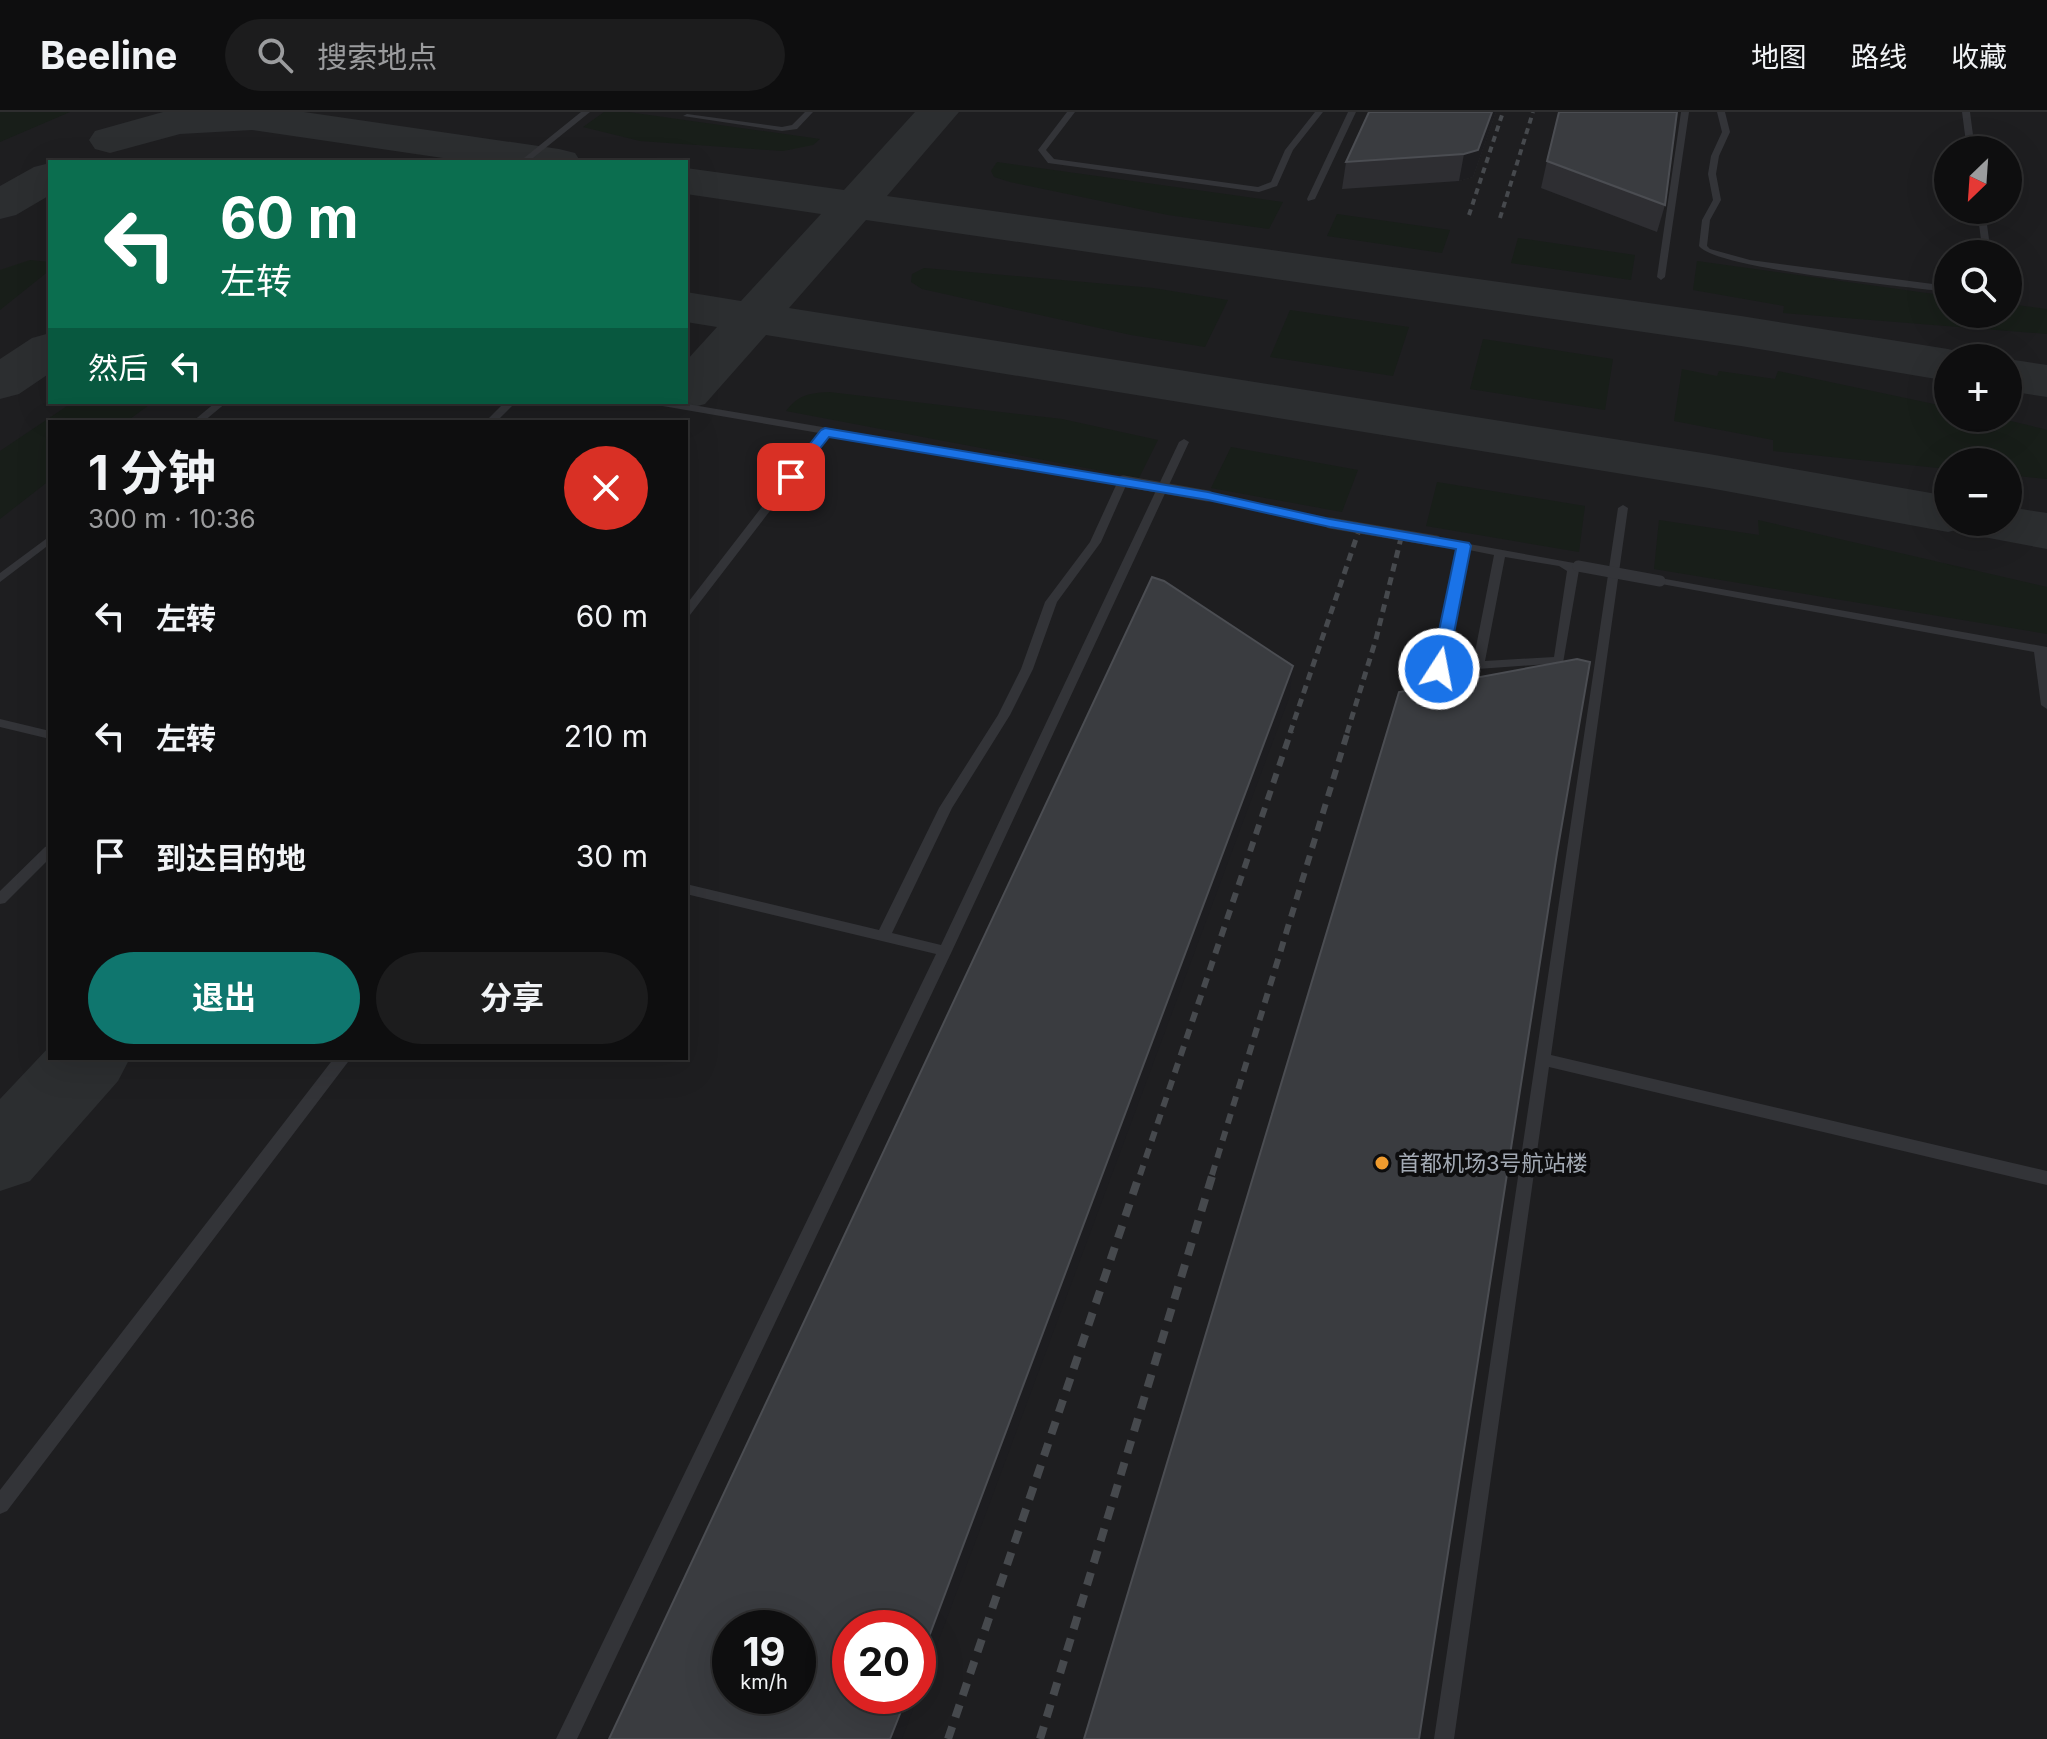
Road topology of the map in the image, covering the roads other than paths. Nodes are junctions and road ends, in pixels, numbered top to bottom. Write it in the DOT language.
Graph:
graph roads {
  1 [pos="586,112"];
  2 [pos="809,112"];
  3 [pos="1071,112"];
  4 [pos="1319,112"];
  5 [pos="1352,112"];
  6 [pos="1685,112"];
  7 [pos="1721,112"];
  8 [pos="1966,112"];
  9 [pos="687,116"];
  10 [pos="1969,136"];
  11 [pos="526,160"];
  12 [pos="1311,199"];
  13 [pos="1661,277"];
  14 [pos="1934,287"];
  15 [pos="220,404"];
  16 [pos="509,404"];
  17 [pos="668,404"];
  18 [pos="200,420"];
  19 [pos="492,420"];
  20 [pos="825,432"];
  21 [pos="1184,442"];
  22 [pos="1123,481"];
  23 [pos="1623,508"];
  24 [pos="48,541"];
  25 [pos="1464,546"];
  26 [pos="1500,552"];
  27 [pos="1561,563"];
  28 [pos="0,579"];
  29 [pos="688,610"];
  30 [pos="2043,650"];
  31 [pos="1478,665"];
  32 [pos="2047,705"];
  33 [pos="0,723"];
  34 [pos="48,735"];
  35 [pos="48,852"];
  36 [pos="688,889"];
  37 [pos="0,899"];
  38 [pos="883,937"];
  39 [pos="945,951"];
  40 [pos="341,1060"];
  41 [pos="1545,1060"];
  42 [pos="2047,1178"];
  43 [pos="0,1505"];
  44 [pos="566,1739"];
  45 [pos="1444,1739"];
  1 -- 11 [label="lane"];
  2 -- 9 [label="lane"];
  3 -- 4 [label="lane"];
  5 -- 12 [label="lane"];
  6 -- 13 [label="lane"];
  7 -- 14 [label="lane"];
  8 -- 10 [label="lane"];
  15 -- 18 [label="lane"];
  16 -- 19 [label="lane"];
  17 -- 20 [label="lane"];
  20 -- 22 [label="lane"];
  20 -- 29 [label="lane"];
  21 -- 39 [label="lane"];
  22 -- 25 [label="lane, bridge"];
  22 -- 38 [label="lane"];
  23 -- 41 [label="lane"];
  24 -- 28 [label="lane"];
  25 -- 26 [label="lane"];
  25 -- 31 [label="lane"];
  26 -- 27 [label="lane"];
  26 -- 31 [label="lane"];
  27 -- 30 [label="lane, bridge"];
  27 -- 31 [label="lane"];
  30 -- 32 [label="lane"];
  33 -- 34 [label="lane"];
  35 -- 37 [label="lane"];
  36 -- 38 [label="lane"];
  38 -- 39 [label="lane"];
  39 -- 44 [label="lane"];
  40 -- 43 [label="lane"];
  41 -- 42 [label="lane"];
  41 -- 45 [label="lane"];
}
